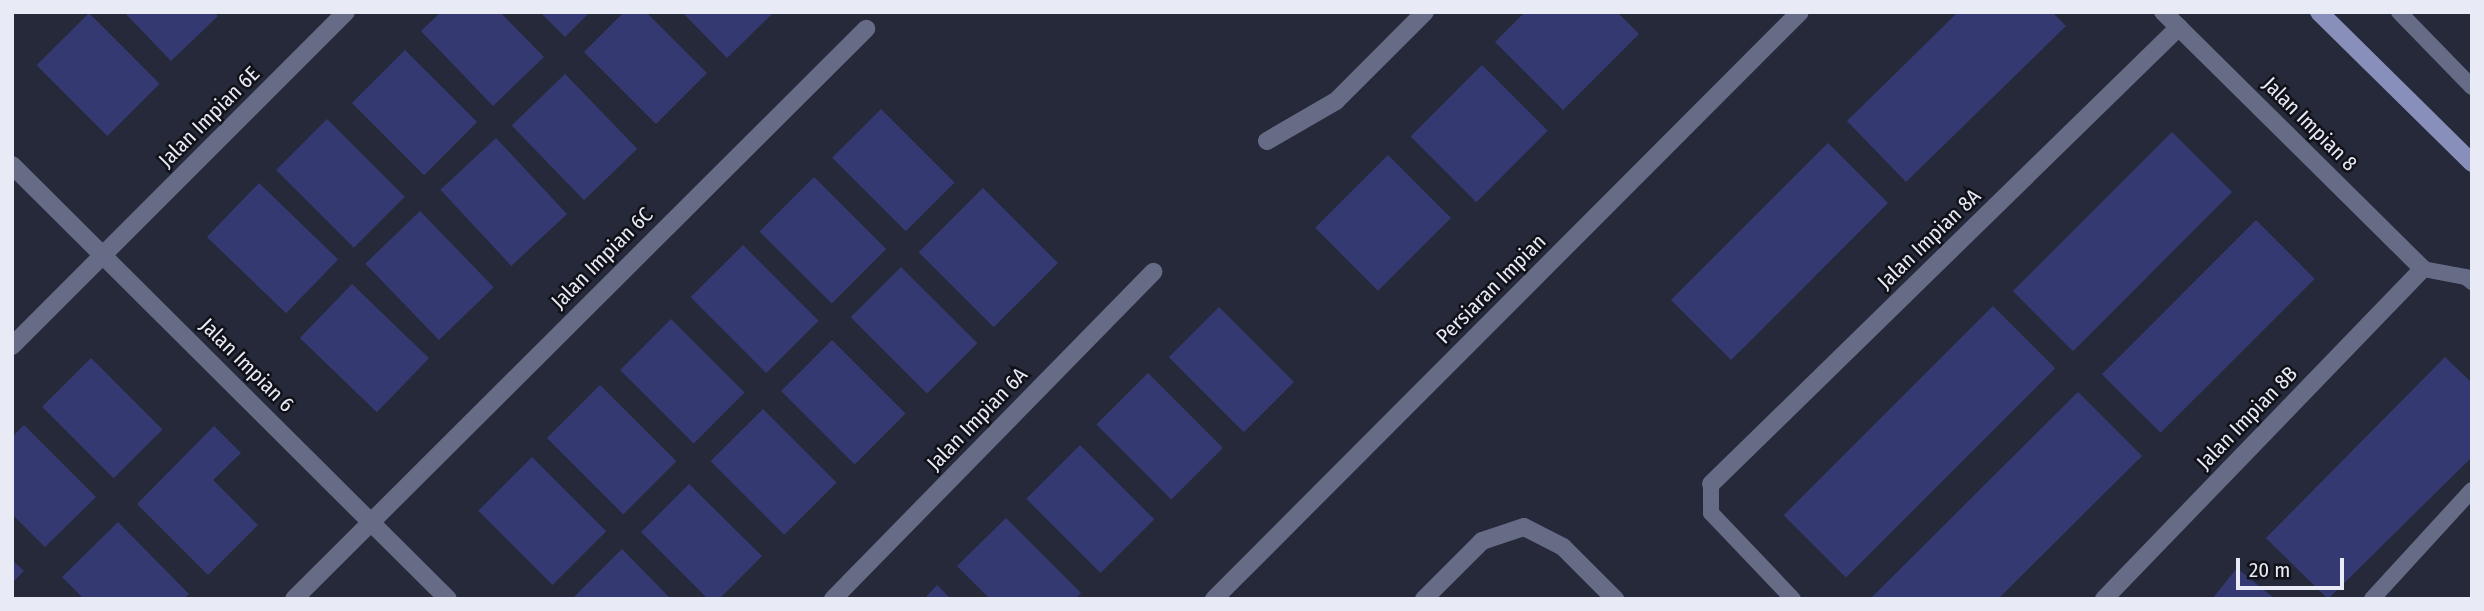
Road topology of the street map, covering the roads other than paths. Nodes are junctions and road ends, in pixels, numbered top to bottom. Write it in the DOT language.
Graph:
graph roads {
  1 [pos="346,12"];
  2 [pos="1425,12"];
  3 [pos="1800,12"];
  4 [pos="2163,12"];
  5 [pos="2319,12"];
  6 [pos="2399,12"];
  7 [pos="2179,27"];
  8 [pos="866,29"];
  9 [pos="2472,87"];
  10 [pos="1267,141"];
  11 [pos="2472,163"];
  12 [pos="12,165"];
  13 [pos="105,254"];
  14 [pos="2423,269"];
  15 [pos="1153,272"];
  16 [pos="2472,282"];
  17 [pos="12,346"];
  18 [pos="1711,484"];
  19 [pos="2472,490"];
  20 [pos="369,520"];
  21 [pos="294,599"];
  22 [pos="448,599"];
  23 [pos="833,599"];
  24 [pos="1214,599"];
  25 [pos="1424,599"];
  26 [pos="1615,599"];
  27 [pos="1793,599"];
  28 [pos="2104,599"];
  29 [pos="2372,599"];
  1 -- 13 [label="street, Jalan Impian 6E"];
  2 -- 10 [label="street"];
  3 -- 24 [label="street, Persiaran Impian"];
  4 -- 7 [label="street, Jalan Impian 8"];
  5 -- 11 [label="street"];
  6 -- 9 [label="lane"];
  7 -- 14 [label="street, Jalan Impian 8"];
  7 -- 18 [label="street, Jalan Impian 8A"];
  8 -- 20 [label="street, Jalan Impian 6C"];
  12 -- 13 [label="street, Jalan Impian 6"];
  13 -- 17 [label="street, Jalan Impian 6E"];
  13 -- 20 [label="street, Jalan Impian 6"];
  14 -- 16 [label="lane"];
  14 -- 28 [label="street, Jalan Impian 8B"];
  15 -- 23 [label="street, Jalan Impian 6A"];
  18 -- 27 [label="lane"];
  19 -- 29 [label="lane"];
  20 -- 21 [label="street, Jalan Impian 6C"];
  20 -- 22 [label="street, Jalan Impian 6"];
  25 -- 26 [label="street"];
}
